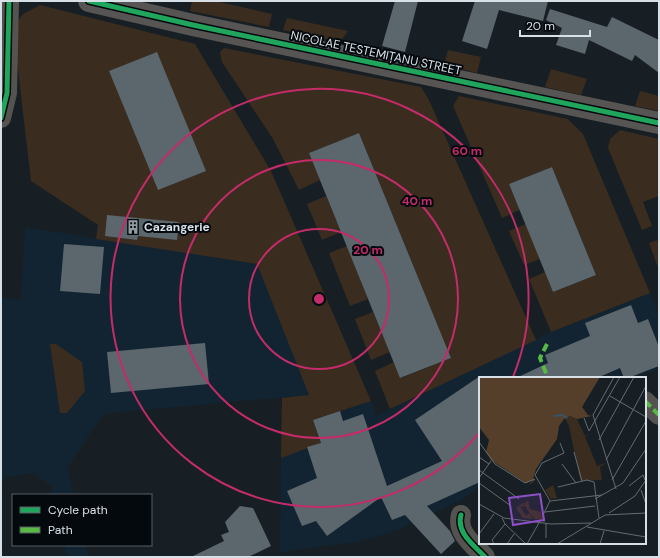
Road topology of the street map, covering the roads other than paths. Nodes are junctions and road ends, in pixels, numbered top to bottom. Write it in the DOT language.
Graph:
graph roads {
  1 [pos="9,1"];
  2 [pos="94,2"];
  3 [pos="1,118"];
  4 [pos="659,123"];
  5 [pos="646,402"];
  6 [pos="659,415"];
  7 [pos="461,515"];
  8 [pos="485,557"];
  1 -- 3 [label="street"];
  2 -- 4 [label="street, NICOLAE TESTEMIȚANU STREET"];
  5 -- 6 [label="street"];
  7 -- 8 [label="street"];
}
